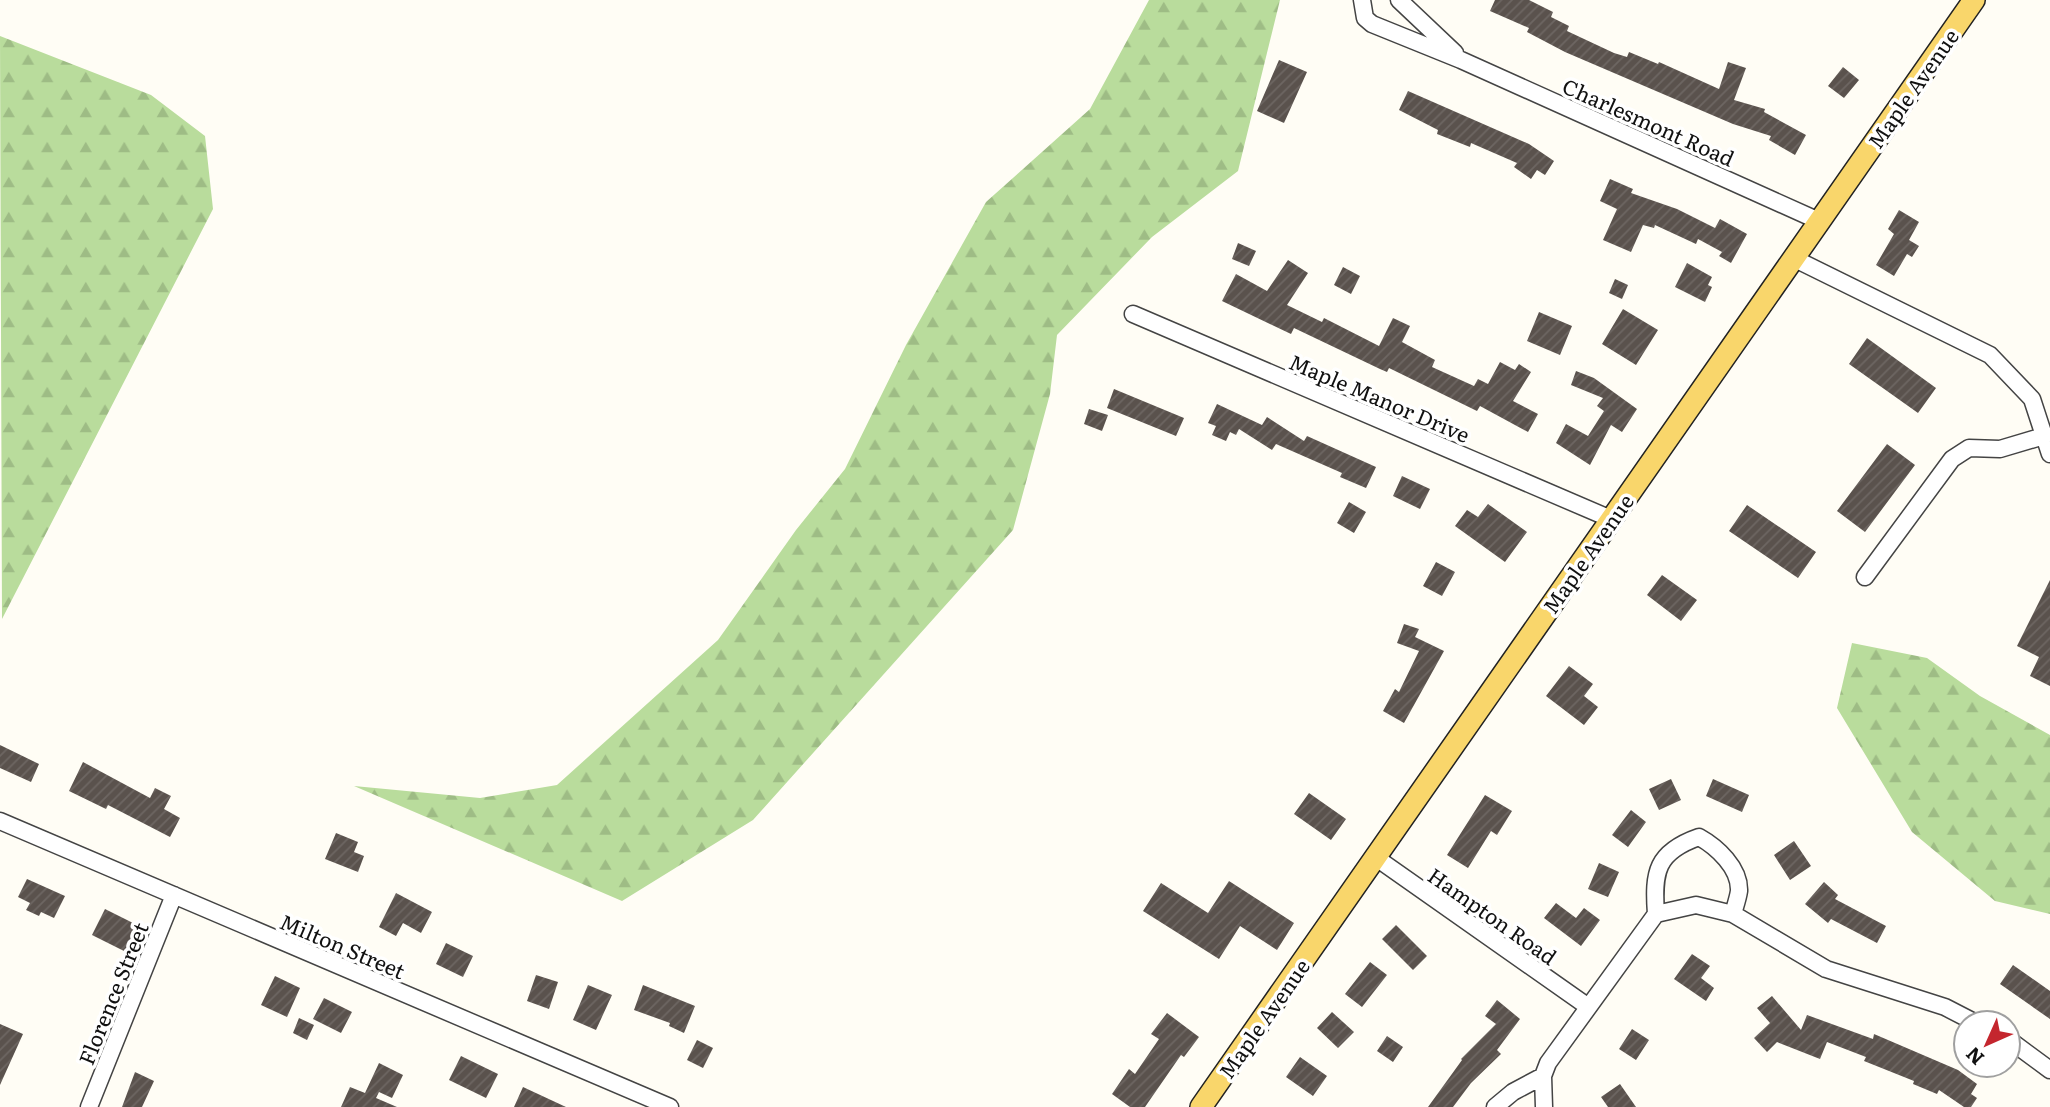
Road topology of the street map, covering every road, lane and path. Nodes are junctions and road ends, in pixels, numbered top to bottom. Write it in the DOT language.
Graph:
graph roads {
  1 [pos="1362,0"];
  2 [pos="1399,0"];
  3 [pos="1974,0"];
  4 [pos="1461,60"];
  5 [pos="1819,221"];
  6 [pos="1793,258"];
  7 [pos="1133,314"];
  8 [pos="2044,436"];
  9 [pos="2050,454"];
  10 [pos="1611,519"];
  11 [pos="1865,577"];
  12 [pos="0,821"];
  13 [pos="1376,857"];
  14 [pos="174,895"];
  15 [pos="1656,914"];
  16 [pos="1733,914"];
  17 [pos="1587,1006"];
  18 [pos="1952,1011"];
  19 [pos="2022,1049"];
  20 [pos="2050,1070"];
  21 [pos="1543,1076"];
  22 [pos="89,1107"];
  23 [pos="670,1107"];
  24 [pos="1201,1107"];
  25 [pos="1495,1107"];
  26 [pos="1544,1107"];
  1 -- 4 [label="street, Charlesmont Road"];
  2 -- 4 [label="street, Charlesmont Road"];
  3 -- 5 [label="main road, Maple Avenue"];
  4 -- 5 [label="street, Charlesmont Road"];
  5 -- 6 [label="main road, Maple Avenue"];
  6 -- 8 [label="street"];
  6 -- 10 [label="main road, Maple Avenue"];
  7 -- 10 [label="street, Maple Manor Drive"];
  8 -- 9 [label="street"];
  8 -- 11 [label="street"];
  10 -- 13 [label="main road, Maple Avenue"];
  12 -- 14 [label="street, Milton Street"];
  13 -- 17 [label="street, Hampton Road"];
  13 -- 24 [label="main road, Maple Avenue"];
  14 -- 22 [label="street, Florence Street"];
  14 -- 23 [label="street, Milton Street"];
  15 -- 16 [label="street"];
  15 -- 16 [label="street"];
  15 -- 17 [label="street"];
  16 -- 18 [label="street"];
  17 -- 21 [label="street"];
  19 -- 20 [label="street"];
  21 -- 25 [label="street"];
  21 -- 26 [label="street"];
}
